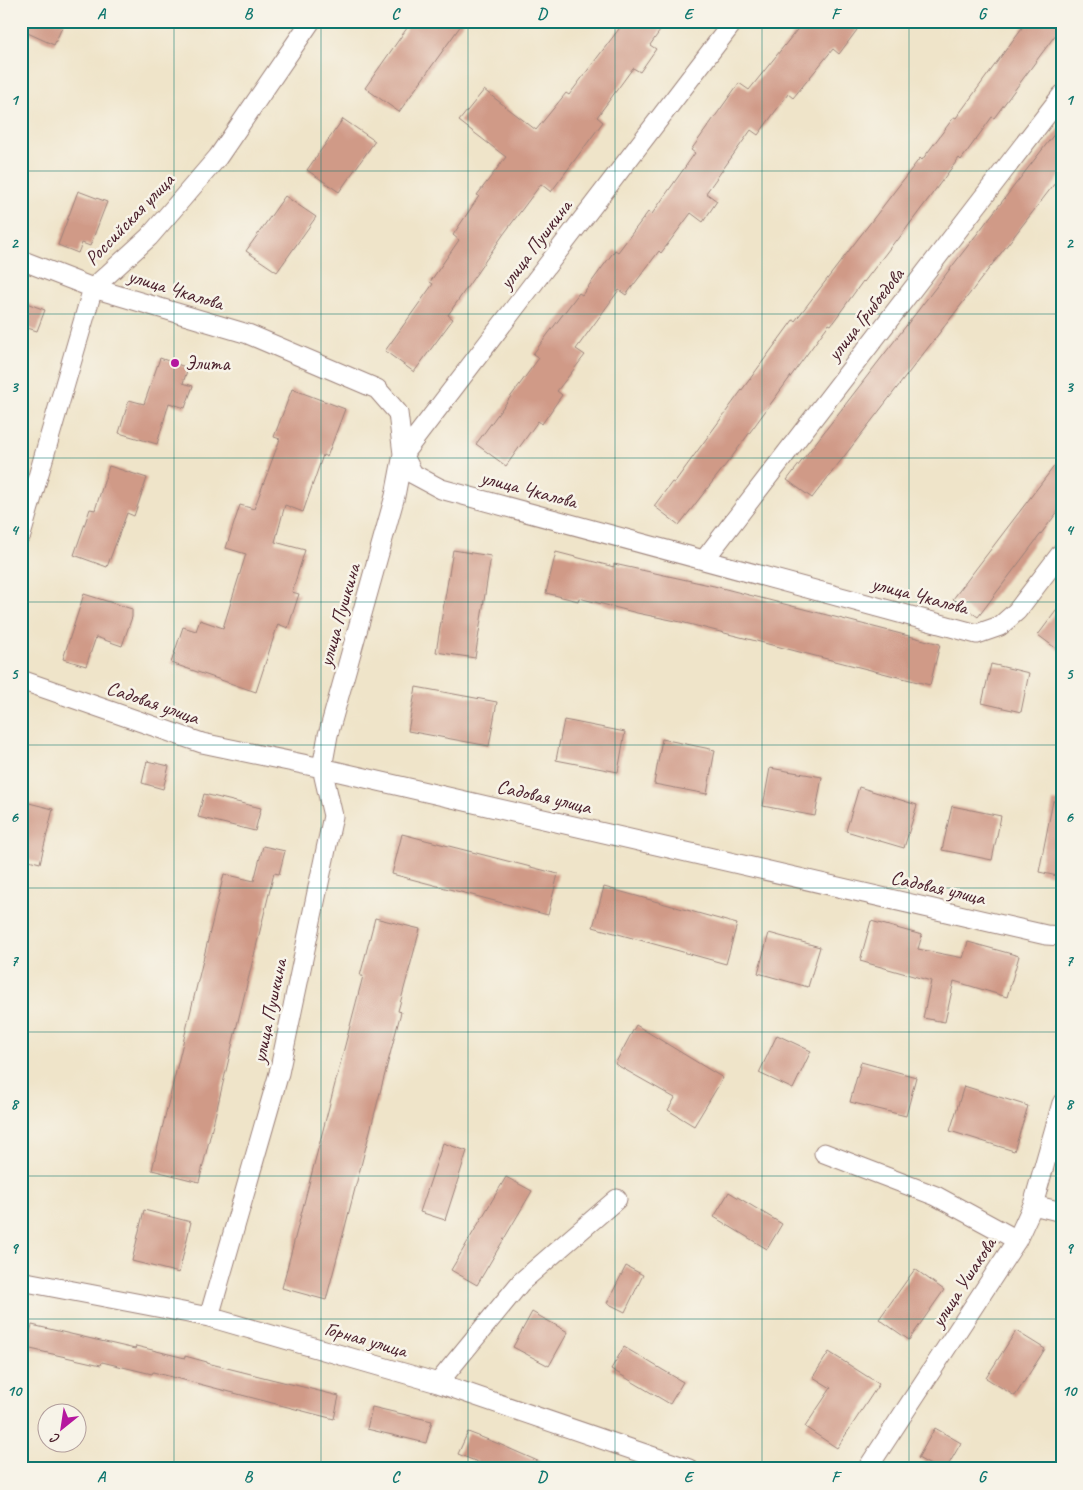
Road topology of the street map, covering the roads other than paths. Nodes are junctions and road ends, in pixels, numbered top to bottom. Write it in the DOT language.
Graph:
graph roads {
  1 [pos="311,21"];
  2 [pos="734,21"];
  3 [pos="1062,95"];
  4 [pos="21,260"];
  5 [pos="93,288"];
  6 [pos="403,454"];
  7 [pos="21,535"];
  8 [pos="1062,552"];
  9 [pos="704,560"];
  10 [pos="21,680"];
  11 [pos="322,768"];
  12 [pos="1062,936"];
  13 [pos="1062,1104"];
  14 [pos="824,1153"];
  15 [pos="617,1199"];
  16 [pos="1033,1205"];
  17 [pos="1062,1212"];
  18 [pos="1017,1240"];
  19 [pos="21,1282"];
  20 [pos="209,1317"];
  21 [pos="438,1383"];
  22 [pos="689,1469"];
  23 [pos="867,1469"];
  1 -- 5 [label="street, Российская улица"];
  2 -- 6 [label="street, улица Пушкина"];
  3 -- 9 [label="street, улица Грибоедова"];
  4 -- 5 [label="street, улица Чкалова"];
  5 -- 6 [label="street, улица Чкалова"];
  5 -- 7 [label="street, Российская улица"];
  6 -- 9 [label="street, улица Чкалова"];
  6 -- 11 [label="street, улица Пушкина"];
  8 -- 9 [label="street, улица Чкалова"];
  10 -- 11 [label="street, Садовая улица"];
  11 -- 12 [label="street, Садовая улица"];
  11 -- 20 [label="street, улица Пушкина"];
  13 -- 16 [label="street, улица Ушакова"];
  14 -- 18 [label="street"];
  15 -- 21 [label="street"];
  16 -- 17 [label="street"];
  16 -- 18 [label="street, улица Ушакова"];
  18 -- 23 [label="street, улица Ушакова"];
  19 -- 20 [label="street, Горная улица"];
  20 -- 21 [label="street, Горная улица"];
  21 -- 22 [label="street, Горная улица"];
}
